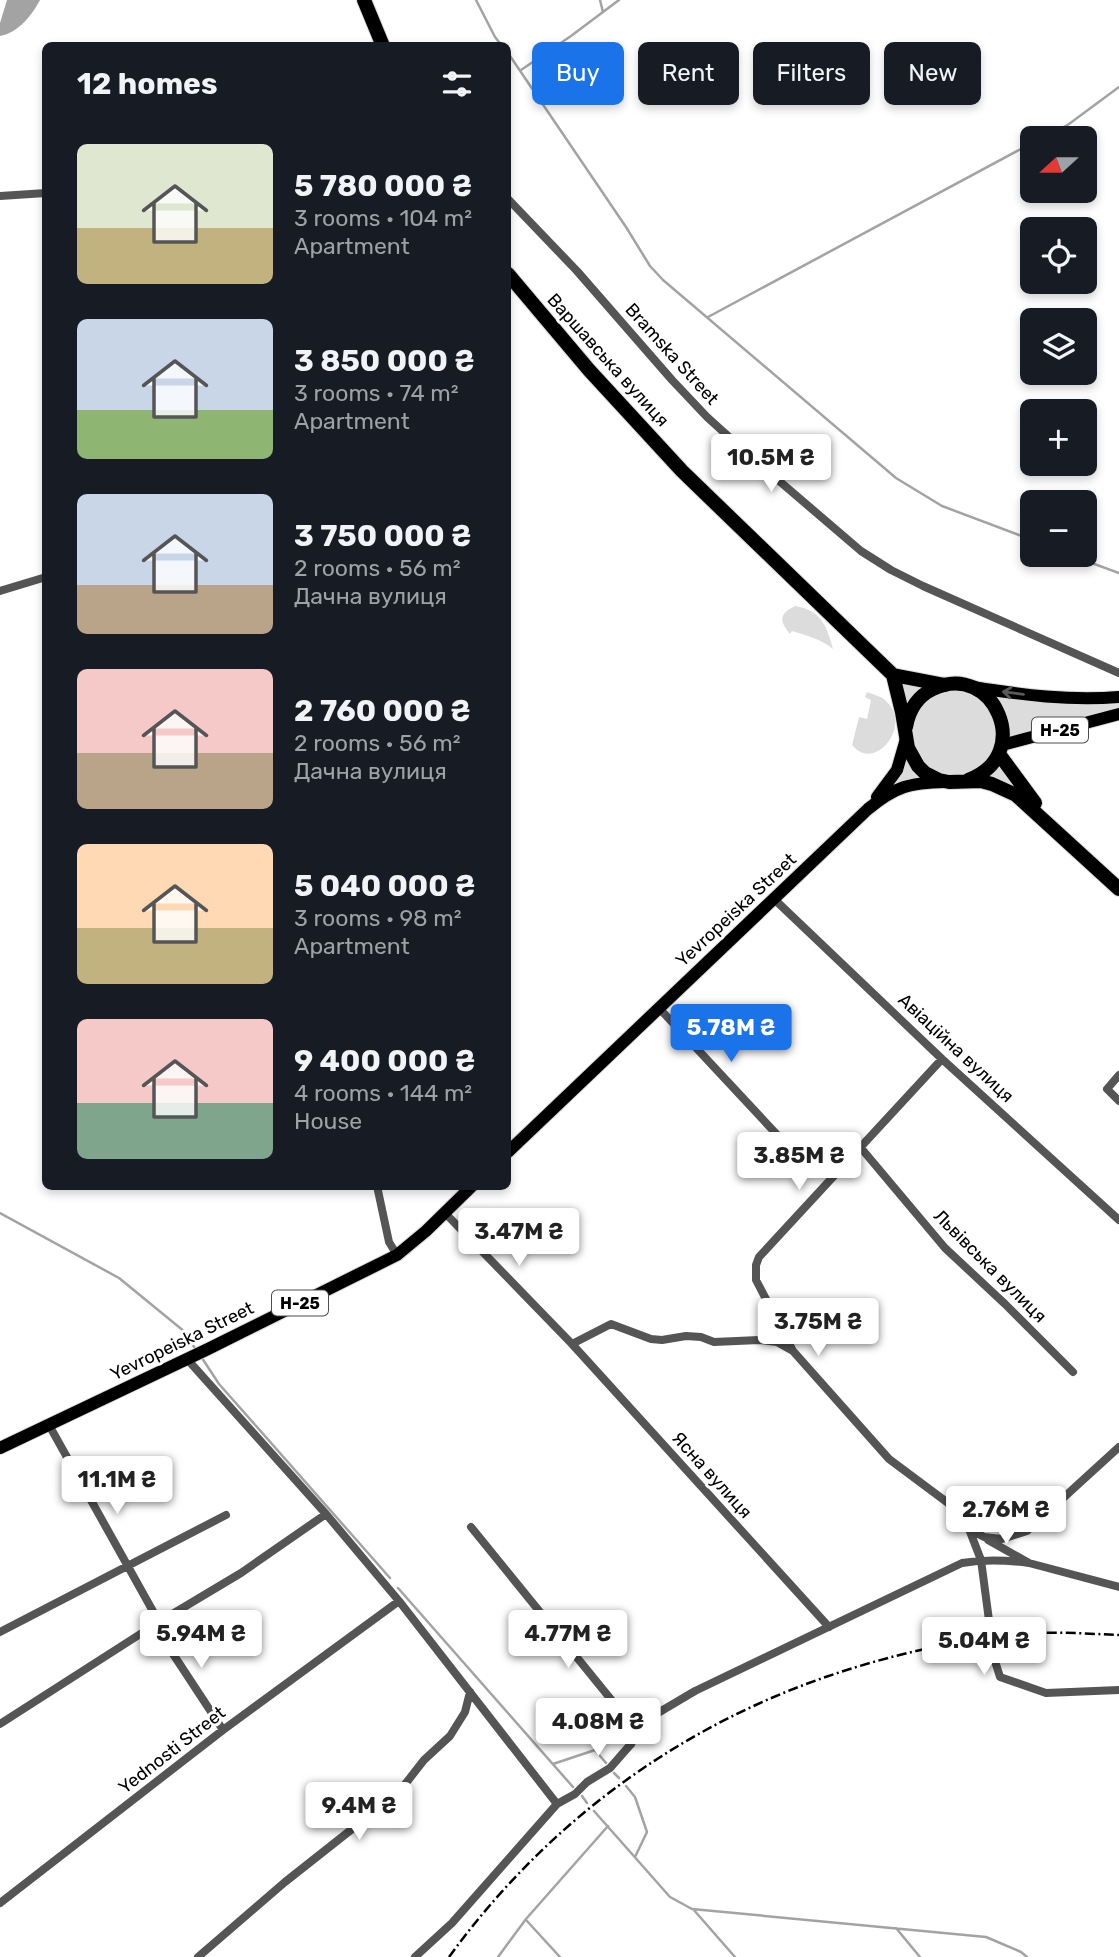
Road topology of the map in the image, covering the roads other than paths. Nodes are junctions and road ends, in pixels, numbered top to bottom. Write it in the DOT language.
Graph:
graph roads {
  1 [pos="364,0"];
  2 [pos="381,42"];
  3 [pos="42,193"];
  4 [pos="0,196"];
  5 [pos="511,203"];
  6 [pos="511,278"];
  7 [pos="42,579"];
  8 [pos="0,591"];
  9 [pos="1119,673"];
  10 [pos="893,675"];
  11 [pos="945,685"];
  12 [pos="964,685"];
  13 [pos="1119,697"];
  14 [pos="1119,714"];
  15 [pos="906,734"];
  16 [pos="1000,750"];
  17 [pos="966,781"];
  18 [pos="949,782"];
  19 [pos="868,809"];
  20 [pos="1047,821"];
  21 [pos="1119,889"];
  22 [pos="773,898"];
  23 [pos="658,1007"];
  24 [pos="942,1059"];
  25 [pos="1119,1075"];
  26 [pos="1119,1101"];
  27 [pos="782,1140"];
  28 [pos="861,1147"];
  29 [pos="511,1149"];
  30 [pos="378,1190"];
  31 [pos="468,1190"];
  32 [pos="445,1213"];
  33 [pos="1119,1220"];
  34 [pos="397,1255"];
  35 [pos="572,1344"];
  36 [pos="793,1351"];
  37 [pos="194,1355"];
  38 [pos="1073,1372"];
  39 [pos="49,1425"];
  40 [pos="1119,1447"];
  41 [pos="0,1448"];
  42 [pos="326,1514"];
  43 [pos="226,1515"];
  44 [pos="471,1527"];
  45 [pos="970,1530"];
  46 [pos="984,1537"];
  47 [pos="981,1560"];
  48 [pos="1029,1563"];
  49 [pos="130,1567"];
  50 [pos="1119,1587"];
  51 [pos="399,1601"];
  52 [pos="157,1624"];
  53 [pos="829,1626"];
  54 [pos="0,1632"];
  55 [pos="1119,1690"];
  56 [pos="470,1692"];
  57 [pos="618,1708"];
  58 [pos="646,1720"];
  59 [pos="0,1724"];
  60 [pos="223,1730"];
  61 [pos="631,1744"];
  62 [pos="557,1804"];
  63 [pos="0,1903"];
  64 [pos="198,1957"];
  65 [pos="415,1957"];
  1 -- 2 [label="highway"];
  3 -- 4 [label="street"];
  5 -- 9 [label="street, Bramska Street"];
  6 -- 10 [label="highway, Варшавська вулиця"];
  7 -- 8 [label="street"];
  10 -- 11 [label="highway"];
  10 -- 15 [label="highway"];
  11 -- 12 [label="highway"];
  11 -- 15 [label="highway"];
  13 -- 12 [label="main road, Н-25, one-way"];
  12 -- 16 [label="highway"];
  14 -- 16 [label="main road, Н-25"];
  15 -- 18 [label="highway"];
  15 -- 19 [label="main road, Yevropeiska Street"];
  16 -- 17 [label="highway, Н-25"];
  16 -- 20 [label="highway"];
  17 -- 18 [label="highway"];
  17 -- 20 [label="highway"];
  18 -- 19 [label="main road, Yevropeiska Street"];
  19 -- 22 [label="main road, Yevropeiska Street"];
  20 -- 21 [label="highway"];
  22 -- 23 [label="main road, Yevropeiska Street"];
  22 -- 24 [label="street, Авіаційна вулиця"];
  23 -- 27 [label="street"];
  23 -- 29 [label="main road, Yevropeiska Street"];
  24 -- 28 [label="street"];
  24 -- 33 [label="street, Авіаційна вулиця"];
  25 -- 26 [label="street"];
  28 -- 36 [label="street"];
  28 -- 38 [label="street, Львівська вулиця"];
  30 -- 34 [label="street"];
  31 -- 32 [label="main road, Yevropeiska Street / Н-25"];
  32 -- 34 [label="main road, Yevropeiska Street / Н-25"];
  32 -- 35 [label="street"];
  34 -- 37 [label="main road, Yevropeiska Street / Н-25"];
  35 -- 36 [label="street"];
  35 -- 53 [label="street, Ясна вулиця"];
  36 -- 45 [label="street"];
  37 -- 39 [label="main road, Yevropeiska Street / Н-25"];
  37 -- 42 [label="street"];
  39 -- 41 [label="main road, Yevropeiska Street / Н-25"];
  39 -- 49 [label="street"];
  40 -- 46 [label="street"];
  42 -- 51 [label="street"];
  42 -- 52 [label="street"];
  43 -- 49 [label="street"];
  44 -- 57 [label="street"];
  45 -- 46 [label="street"];
  45 -- 47 [label="street"];
  46 -- 48 [label="street"];
  47 -- 48 [label="street"];
  47 -- 53 [label="street"];
  47 -- 55 [label="street"];
  48 -- 50 [label="street"];
  49 -- 52 [label="street"];
  49 -- 54 [label="street"];
  51 -- 56 [label="street"];
  51 -- 60 [label="street, Yednosti Street"];
  52 -- 59 [label="street"];
  52 -- 60 [label="street"];
  53 -- 58 [label="street"];
  56 -- 62 [label="street"];
  56 -- 64 [label="street"];
  57 -- 58 [label="street"];
  57 -- 61 [label="street"];
  58 -- 61 [label="street"];
  60 -- 63 [label="street, Yednosti Street"];
  61 -- 62 [label="street"];
  62 -- 65 [label="street"];
}
